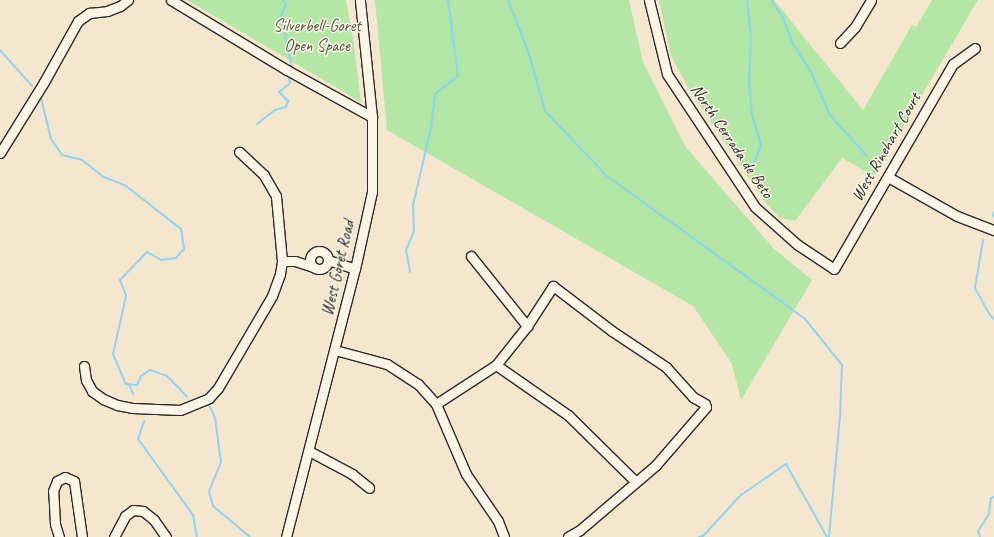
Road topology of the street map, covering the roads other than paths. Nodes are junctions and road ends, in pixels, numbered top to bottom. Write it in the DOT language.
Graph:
graph roads {
  1 [pos="128,0"];
  2 [pos="171,0"];
  3 [pos="360,0"];
  4 [pos="649,0"];
  5 [pos="871,0"];
  6 [pos="840,43"];
  7 [pos="974,48"];
  8 [pos="372,117"];
  9 [pos="239,152"];
  10 [pos="0,153"];
  11 [pos="888,177"];
  12 [pos="994,230"];
  13 [pos="312,254"];
  14 [pos="472,256"];
  15 [pos="328,260"];
  16 [pos="282,261"];
  17 [pos="295,261"];
  18 [pos="314,267"];
  19 [pos="356,269"];
  20 [pos="834,269"];
  21 [pos="527,326"];
  22 [pos="335,350"];
  23 [pos="496,365"];
  24 [pos="84,366"];
  25 [pos="436,404"];
  26 [pos="309,451"];
  27 [pos="636,482"];
  28 [pos="369,488"];
  29 [pos="59,537"];
  30 [pos="82,537"];
  31 [pos="114,537"];
  32 [pos="166,537"];
  33 [pos="286,537"];
  34 [pos="504,537"];
  35 [pos="568,537"];
  1 -- 10 [label="street"];
  2 -- 8 [label="street"];
  3 -- 8 [label="street, West Goret Road"];
  4 -- 20 [label="street, North Cerrada de Beto"];
  5 -- 6 [label="street"];
  7 -- 11 [label="street, West Rinehart Court"];
  8 -- 19 [label="street, West Goret Road"];
  9 -- 16 [label="street"];
  11 -- 12 [label="street"];
  11 -- 20 [label="street, West Rinehart Court"];
  13 -- 15 [label="street"];
  13 -- 17 [label="street"];
  13 -- 18 [label="street"];
  14 -- 21 [label="street"];
  15 -- 18 [label="street"];
  15 -- 19 [label="street"];
  16 -- 17 [label="street"];
  16 -- 24 [label="street"];
  17 -- 18 [label="street"];
  19 -- 22 [label="street, West Goret Road"];
  21 -- 23 [label="street"];
  21 -- 27 [label="street"];
  22 -- 25 [label="street"];
  22 -- 26 [label="street, West Goret Road"];
  23 -- 25 [label="street"];
  23 -- 27 [label="street"];
  25 -- 34 [label="street"];
  26 -- 28 [label="street"];
  26 -- 33 [label="street, West Goret Road"];
  27 -- 35 [label="street"];
  29 -- 30 [label="street"];
  31 -- 32 [label="street"];
}
